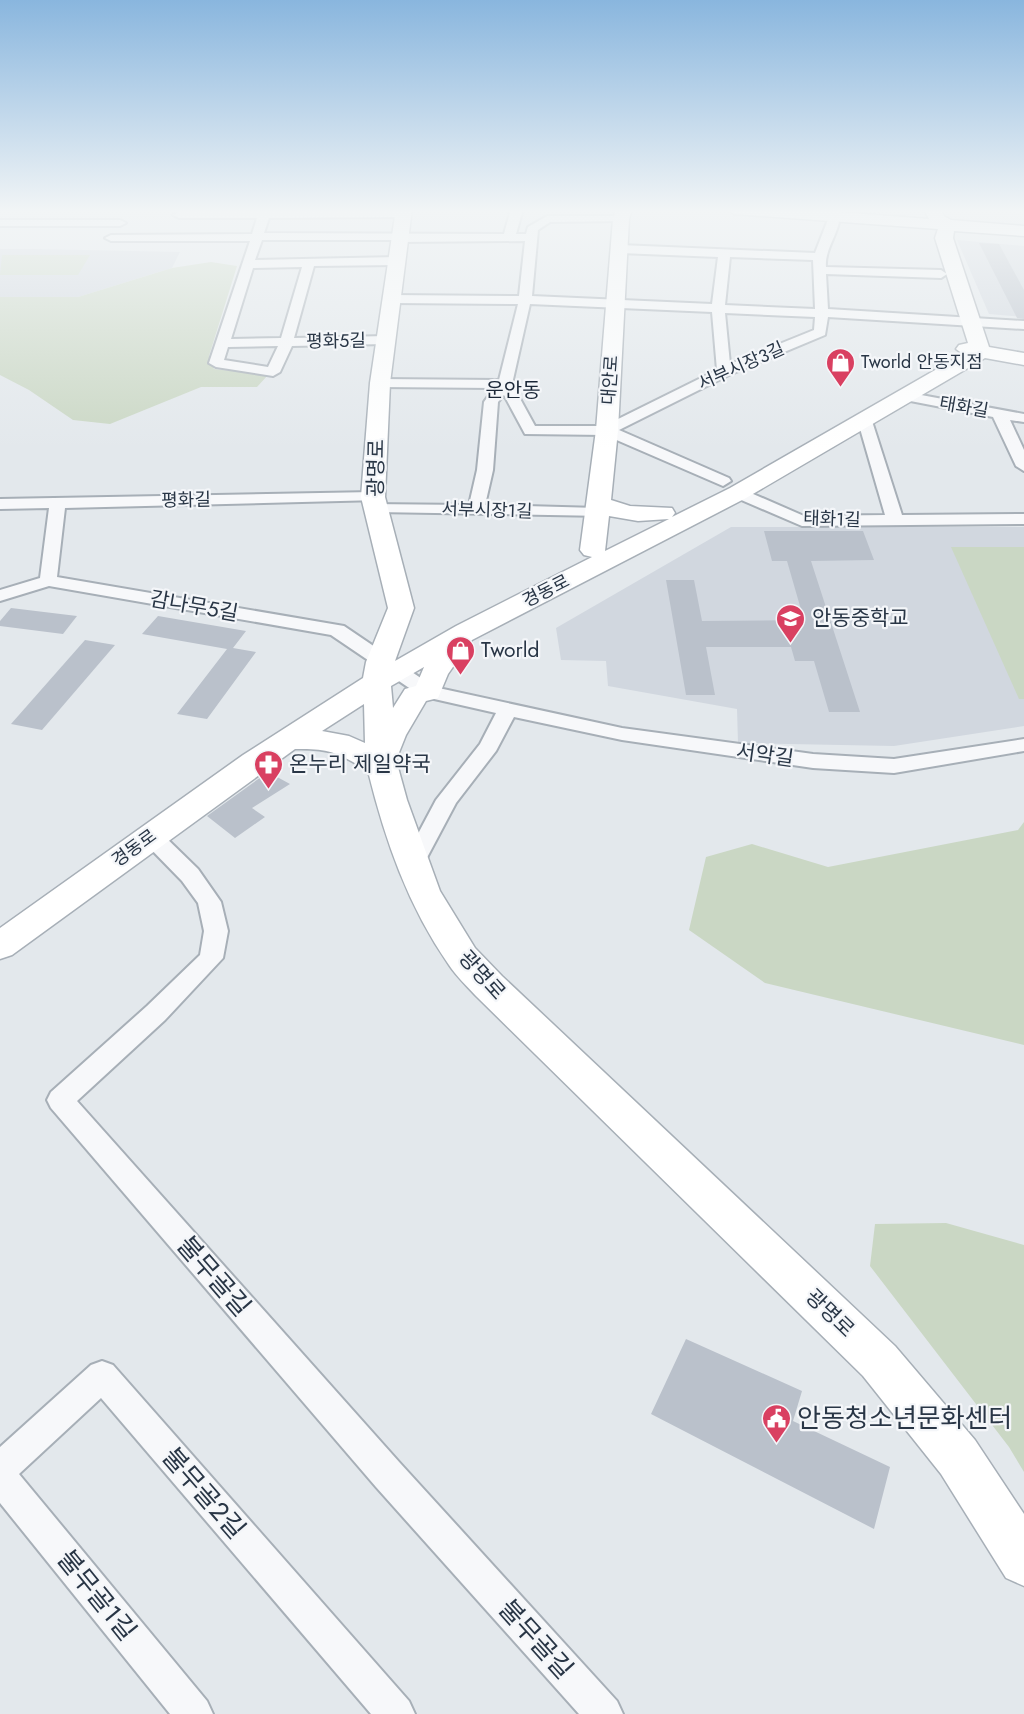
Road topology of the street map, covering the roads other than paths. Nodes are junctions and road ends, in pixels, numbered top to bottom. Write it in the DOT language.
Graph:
graph roads {
  1 [pos="240,289"];
  2 [pos="302,289"];
  3 [pos="393,289"];
  4 [pos="526,289"];
  5 [pos="616,289"];
  6 [pos="720,289"];
  7 [pos="821,289"];
  8 [pos="948,289"];
  9 [pos="956,289"];
  10 [pos="392,299"];
  11 [pos="525,300"];
  12 [pos="615,304"];
  13 [pos="718,309"];
  14 [pos="822,313"];
  15 [pos="964,320"];
  16 [pos="1024,325"];
  17 [pos="386,340"];
  18 [pos="224,343"];
  19 [pos="286,343"];
  20 [pos="974,350"];
  21 [pos="1024,359"];
  22 [pos="724,372"];
  23 [pos="380,382"];
  24 [pos="505,384"];
  25 [pos="904,396"];
  26 [pos="999,413"];
  27 [pos="864,418"];
  28 [pos="1024,418"];
  29 [pos="607,430"];
  30 [pos="1024,466"];
  31 [pos="730,487"];
  32 [pos="58,502"];
  33 [pos="374,502"];
  34 [pos="0,504"];
  35 [pos="599,508"];
  36 [pos="476,510"];
  37 [pos="663,513"];
  38 [pos="1024,519"];
  39 [pos="895,520"];
  40 [pos="593,550"];
  41 [pos="48,581"];
  42 [pos="0,596"];
  43 [pos="466,632"];
  44 [pos="384,671"];
  45 [pos="428,692"];
  46 [pos="507,711"];
  47 [pos="289,740"];
  48 [pos="1024,745"];
  49 [pos="382,764"];
  50 [pos="151,836"];
  51 [pos="414,862"];
  52 [pos="0,922"];
  53 [pos="0,946"];
  54 [pos="0,1470"];
  55 [pos="0,1477"];
  56 [pos="1024,1560"];
  57 [pos="194,1714"];
  58 [pos="396,1714"];
  59 [pos="604,1714"];
  1 -- 18 [label="street, 평화5길"];
  2 -- 19 [label="street"];
  3 -- 10 [label="street, 광명로"];
  4 -- 11 [label="street"];
  5 -- 12 [label="street, 대안로"];
  6 -- 13 [label="street"];
  7 -- 14 [label="street"];
  8 -- 15 [label="street"];
  9 -- 15 [label="street"];
  10 -- 11 [label="street"];
  10 -- 17 [label="street, 광명로"];
  11 -- 12 [label="street"];
  11 -- 24 [label="street"];
  12 -- 13 [label="street"];
  12 -- 29 [label="street, 대안로"];
  13 -- 14 [label="street"];
  13 -- 22 [label="street"];
  14 -- 15 [label="street"];
  14 -- 22 [label="street, 서부시장3길"];
  15 -- 16 [label="street"];
  15 -- 20 [label="street"];
  17 -- 19 [label="street, 평화5길"];
  17 -- 23 [label="street, 광명로"];
  18 -- 19 [label="street, 평화5길"];
  18 -- 19 [label="street, 평화5길"];
  20 -- 21 [label="street"];
  20 -- 25 [label="street, 경동로"];
  20 -- 31 [label="street, 경동로"];
  22 -- 29 [label="street, 서부시장3길"];
  23 -- 24 [label="street"];
  23 -- 33 [label="street, 광명로"];
  24 -- 29 [label="street"];
  24 -- 36 [label="street"];
  25 -- 26 [label="street, 태화길"];
  25 -- 27 [label="street, 경동로"];
  26 -- 28 [label="street, 태화길"];
  26 -- 30 [label="street"];
  27 -- 31 [label="street, 경동로"];
  27 -- 39 [label="street, 태화1길"];
  29 -- 31 [label="street, 태화1길"];
  29 -- 35 [label="street, 대안로"];
  31 -- 37 [label="street, 경동로"];
  31 -- 39 [label="street, 태화1길"];
  31 -- 43 [label="street, 경동로"];
  32 -- 33 [label="street, 평화길"];
  32 -- 34 [label="street, 평화길"];
  32 -- 41 [label="street"];
  33 -- 36 [label="street, 서부시장1길"];
  33 -- 44 [label="street, 광명로"];
  35 -- 36 [label="street, 서부시장1길"];
  35 -- 37 [label="street"];
  35 -- 40 [label="street, 대안로"];
  37 -- 40 [label="street, 경동로"];
  38 -- 39 [label="street, 태화1길"];
  40 -- 44 [label="street, 경동로"];
  41 -- 42 [label="street, 감나무5길"];
  41 -- 44 [label="street, 감나무5길"];
  43 -- 44 [label="street, 경동로"];
  43 -- 45 [label="street"];
  44 -- 45 [label="street, 서악길"];
  44 -- 47 [label="street, 경동로"];
  44 -- 49 [label="street, 광명로"];
  44 -- 52 [label="street, 경동로"];
  45 -- 46 [label="street, 서악길"];
  45 -- 49 [label="street"];
  46 -- 48 [label="street, 서악길"];
  46 -- 51 [label="street"];
  47 -- 49 [label="street"];
  47 -- 50 [label="street, 경동로"];
  49 -- 51 [label="street, 광명로"];
  50 -- 53 [label="street, 경동로"];
  50 -- 59 [label="street, 불무골길"];
  51 -- 56 [label="street, 광명로"];
  54 -- 58 [label="street, 불무골2길"];
  55 -- 57 [label="street, 불무골1길"];
}
